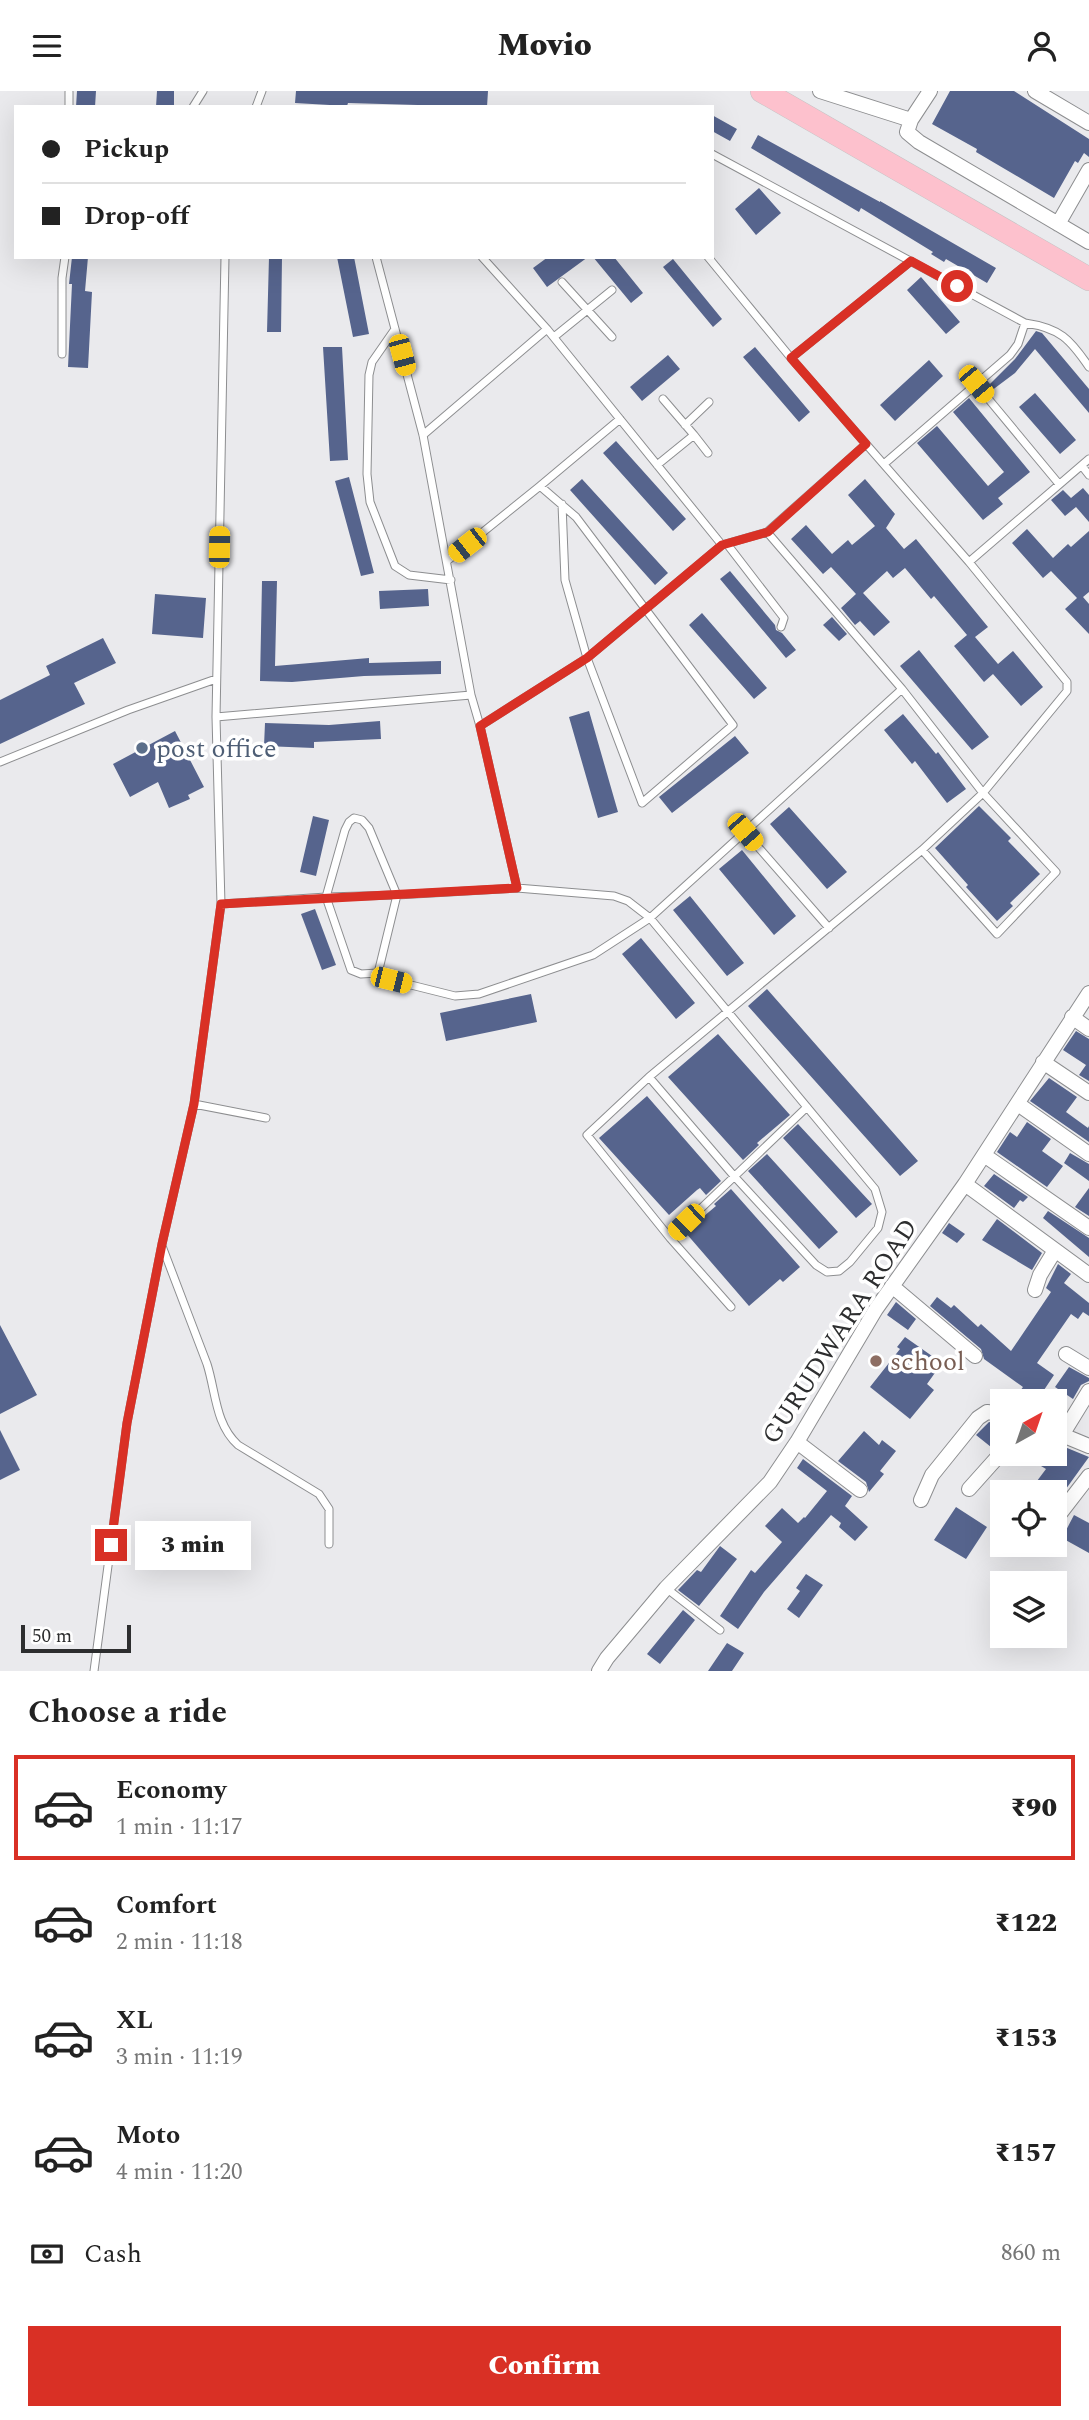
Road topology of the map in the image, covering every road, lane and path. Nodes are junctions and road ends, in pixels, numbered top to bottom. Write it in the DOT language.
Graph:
graph roads {
  1 [pos="820,91"];
  2 [pos="930,91"];
  3 [pos="1035,91"];
  4 [pos="776,93"];
  5 [pos="911,120"];
  6 [pos="1089,123"];
  7 [pos="714,155"];
  8 [pos="1089,170"];
  9 [pos="1058,224"];
  10 [pos="1089,242"];
  11 [pos="65,259"];
  12 [pos="225,259"];
  13 [pos="377,259"];
  14 [pos="484,259"];
  15 [pos="710,259"];
  16 [pos="911,261"];
  17 [pos="1089,278"];
  18 [pos="562,282"];
  19 [pos="612,290"];
  20 [pos="587,311"];
  21 [pos="1026,323"];
  22 [pos="395,329"];
  23 [pos="547,329"];
  24 [pos="554,337"];
  25 [pos="612,337"];
  26 [pos="62,354"];
  27 [pos="791,358"];
  28 [pos="1089,367"];
  29 [pos="976,384"];
  30 [pos="663,399"];
  31 [pos="709,402"];
  32 [pos="620,419"];
  33 [pos="685,425"];
  34 [pos="423,435"];
  35 [pos="694,435"];
  36 [pos="866,444"];
  37 [pos="708,453"];
  38 [pos="1089,459"];
  39 [pos="884,464"];
  40 [pos="657,465"];
  41 [pos="1082,465"];
  42 [pos="1089,475"];
  43 [pos="1059,484"];
  44 [pos="540,487"];
  45 [pos="562,504"];
  46 [pos="768,532"];
  47 [pos="725,544"];
  48 [pos="447,561"];
  49 [pos="969,562"];
  50 [pos="451,580"];
  51 [pos="646,607"];
  52 [pos="781,627"];
  53 [pos="587,658"];
  54 [pos="216,679"];
  55 [pos="902,689"];
  56 [pos="471,695"];
  57 [pos="216,717"];
  58 [pos="480,726"];
  59 [pos="0,762"];
  60 [pos="984,793"];
  61 [pos="745,832"];
  62 [pos="922,850"];
  63 [pos="517,888"];
  64 [pos="397,895"];
  65 [pos="326,897"];
  66 [pos="221,904"];
  67 [pos="650,918"];
  68 [pos="829,928"];
  69 [pos="377,973"];
  70 [pos="1089,993"];
  71 [pos="729,1012"];
  72 [pos="1072,1017"];
  73 [pos="1089,1028"];
  74 [pos="1043,1062"];
  75 [pos="649,1077"];
  76 [pos="1089,1093"];
  77 [pos="194,1104"];
  78 [pos="1018,1104"];
  79 [pos="807,1107"];
  80 [pos="266,1118"];
  81 [pos="1089,1154"];
  82 [pos="984,1155"];
  83 [pos="734,1176"];
  84 [pos="965,1184"];
  85 [pos="1089,1228"];
  86 [pos="670,1238"];
  87 [pos="162,1244"];
  88 [pos="1054,1252"];
  89 [pos="1089,1276"];
  90 [pos="892,1286"];
  91 [pos="1035,1290"];
  92 [pos="731,1307"];
  93 [pos="1066,1354"];
  94 [pos="975,1356"];
  95 [pos="1089,1368"];
  96 [pos="1089,1391"];
  97 [pos="990,1412"];
  98 [pos="1068,1419"];
  99 [pos="1068,1437"];
  100 [pos="797,1442"];
  101 [pos="1089,1446"];
  102 [pos="990,1466"];
  103 [pos="1089,1476"];
  104 [pos="969,1489"];
  105 [pos="860,1490"];
  106 [pos="920,1500"];
  107 [pos="1067,1504"];
  108 [pos="329,1544"];
  109 [pos="666,1588"];
  110 [pos="720,1630"];
  111 [pos="94,1671"];
  112 [pos="599,1671"];
  1 -- 5 [label="street"];
  2 -- 5 [label="street"];
  3 -- 6 [label="street"];
  4 -- 17 [label="main road"];
  5 -- 9 [label="street"];
  7 -- 16 [label="lane"];
  8 -- 9 [label="street"];
  9 -- 10 [label="street"];
  11 -- 26 [label="lane"];
  12 -- 54 [label="lane"];
  13 -- 22 [label="lane"];
  14 -- 23 [label="lane"];
  15 -- 27 [label="lane"];
  16 -- 21 [label="lane"];
  16 -- 27 [label="lane"];
  18 -- 20 [label="lane"];
  19 -- 20 [label="lane"];
  20 -- 24 [label="lane"];
  20 -- 25 [label="lane"];
  21 -- 28 [label="lane"];
  21 -- 29 [label="lane"];
  22 -- 34 [label="lane"];
  22 -- 50 [label="lane"];
  23 -- 24 [label="lane"];
  23 -- 34 [label="lane"];
  24 -- 32 [label="lane"];
  27 -- 36 [label="lane"];
  29 -- 39 [label="lane"];
  29 -- 43 [label="lane"];
  30 -- 33 [label="lane"];
  31 -- 33 [label="lane"];
  32 -- 40 [label="lane"];
  32 -- 44 [label="lane"];
  33 -- 35 [label="lane"];
  34 -- 48 [label="lane"];
  35 -- 37 [label="lane"];
  35 -- 40 [label="lane"];
  36 -- 39 [label="lane"];
  36 -- 46 [label="lane"];
  38 -- 41 [label="lane"];
  39 -- 49 [label="lane"];
  40 -- 47 [label="lane"];
  41 -- 42 [label="lane"];
  41 -- 43 [label="lane"];
  43 -- 49 [label="lane"];
  44 -- 45 [label="lane"];
  44 -- 48 [label="lane"];
  45 -- 51 [label="lane"];
  45 -- 53 [label="lane"];
  46 -- 47 [label="lane"];
  46 -- 55 [label="lane"];
  47 -- 51 [label="lane"];
  47 -- 52 [label="lane"];
  48 -- 50 [label="lane"];
  49 -- 60 [label="lane"];
  50 -- 56 [label="lane"];
  51 -- 53 [label="lane"];
  51 -- 53 [label="lane"];
  53 -- 58 [label="lane"];
  54 -- 57 [label="lane"];
  54 -- 59 [label="lane"];
  55 -- 60 [label="lane"];
  55 -- 61 [label="lane"];
  56 -- 57 [label="lane"];
  56 -- 58 [label="lane"];
  57 -- 66 [label="lane"];
  58 -- 63 [label="lane"];
  60 -- 62 [label="lane"];
  60 -- 62 [label="lane"];
  61 -- 67 [label="lane"];
  61 -- 68 [label="lane"];
  62 -- 68 [label="lane"];
  63 -- 64 [label="lane"];
  63 -- 67 [label="lane"];
  64 -- 65 [label="lane"];
  64 -- 65 [label="lane"];
  64 -- 69 [label="lane"];
  65 -- 66 [label="lane"];
  65 -- 69 [label="lane"];
  66 -- 77 [label="lane"];
  67 -- 69 [label="lane"];
  67 -- 71 [label="lane"];
  68 -- 71 [label="lane"];
  70 -- 72 [label="street, GURUDWARA ROAD"];
  71 -- 75 [label="lane"];
  71 -- 79 [label="lane"];
  72 -- 73 [label="street"];
  72 -- 74 [label="street, GURUDWARA ROAD"];
  74 -- 76 [label="street"];
  74 -- 78 [label="street, GURUDWARA ROAD"];
  75 -- 83 [label="lane"];
  75 -- 86 [label="lane"];
  77 -- 80 [label="lane"];
  77 -- 87 [label="lane"];
  78 -- 81 [label="street"];
  78 -- 82 [label="street, GURUDWARA ROAD"];
  79 -- 83 [label="lane"];
  79 -- 83 [label="lane"];
  82 -- 84 [label="street, GURUDWARA ROAD"];
  82 -- 85 [label="street"];
  83 -- 86 [label="lane"];
  84 -- 88 [label="street"];
  84 -- 90 [label="street, GURUDWARA ROAD"];
  86 -- 92 [label="lane"];
  87 -- 108 [label="lane"];
  87 -- 111 [label="lane"];
  88 -- 89 [label="street"];
  88 -- 91 [label="street"];
  90 -- 94 [label="street"];
  90 -- 100 [label="street, GURUDWARA ROAD"];
  93 -- 95 [label="street"];
  96 -- 98 [label="street"];
  97 -- 106 [label="street"];
  99 -- 101 [label="street"];
  100 -- 105 [label="street"];
  100 -- 109 [label="street, GURUDWARA ROAD"];
  102 -- 104 [label="street"];
  103 -- 107 [label="street"];
  109 -- 110 [label="lane"];
  109 -- 112 [label="street, GURUDWARA ROAD"];
}
